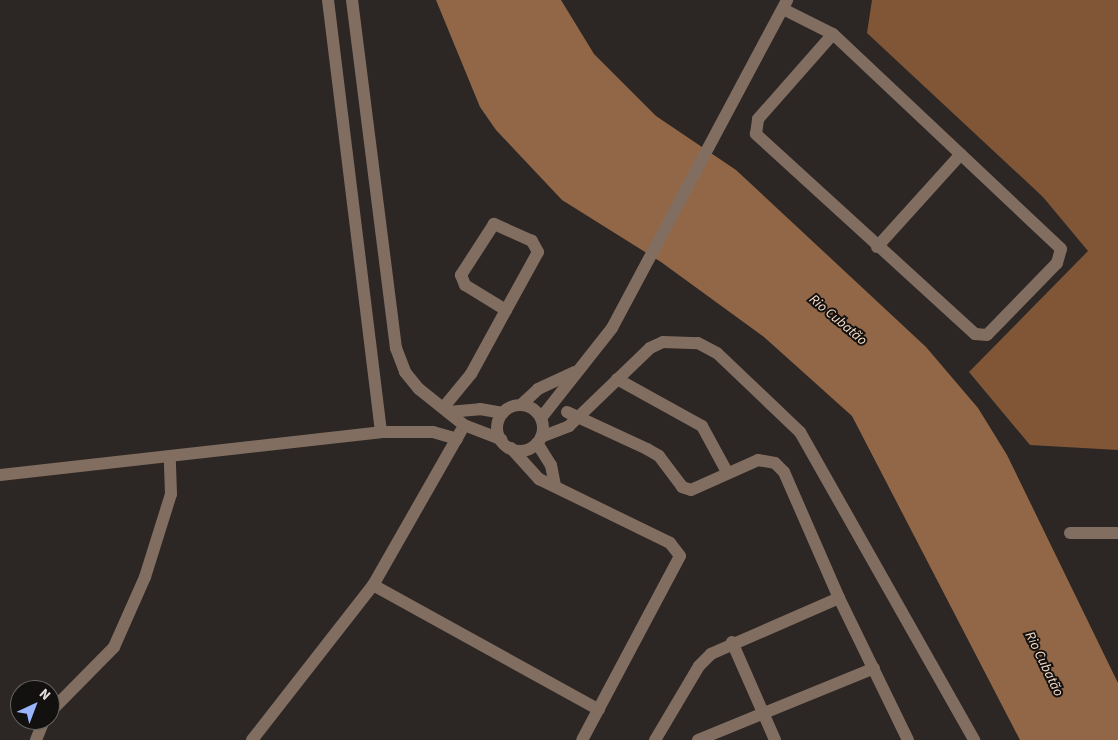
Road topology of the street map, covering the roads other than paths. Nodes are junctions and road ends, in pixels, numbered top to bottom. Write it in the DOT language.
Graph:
graph roads {
  1 [pos="328,0"];
  2 [pos="352,0"];
  3 [pos="785,4"];
  4 [pos="833,34"];
  5 [pos="961,154"];
  6 [pos="877,247"];
  7 [pos="506,310"];
  8 [pos="574,372"];
  9 [pos="617,379"];
  10 [pos="521,405"];
  11 [pos="445,410"];
  12 [pos="502,413"];
  13 [pos="576,414"];
  14 [pos="542,420"];
  15 [pos="464,425"];
  16 [pos="381,432"];
  17 [pos="457,439"];
  18 [pos="501,439"];
  19 [pos="539,440"];
  20 [pos="511,448"];
  21 [pos="170,458"];
  22 [pos="728,472"];
  23 [pos="0,475"];
  24 [pos="556,486"];
  25 [pos="1070,533"];
  26 [pos="1118,533"];
  27 [pos="373,586"];
  28 [pos="840,598"];
  29 [pos="732,642"];
  30 [pos="874,668"];
  31 [pos="60,702"];
  32 [pos="599,710"];
  33 [pos="764,715"];
  34 [pos="904,739"];
  35 [pos="252,740"];
  36 [pos="582,740"];
  37 [pos="655,740"];
  38 [pos="698,740"];
  39 [pos="775,740"];
  40 [pos="974,740"];
  1 -- 16 [label="street"];
  2 -- 11 [label="street"];
  3 -- 4 [label="street"];
  3 -- 8 [label="street"];
  4 -- 5 [label="street"];
  4 -- 6 [label="street"];
  5 -- 6 [label="street"];
  5 -- 6 [label="street"];
  7 -- 7 [label="street"];
  7 -- 11 [label="street"];
  8 -- 10 [label="street"];
  8 -- 14 [label="street"];
  9 -- 13 [label="street"];
  9 -- 22 [label="street"];
  9 -- 40 [label="street"];
  10 -- 12 [label="street"];
  10 -- 14 [label="street"];
  11 -- 12 [label="street"];
  11 -- 15 [label="street"];
  12 -- 18 [label="street"];
  13 -- 14 [label="street"];
  13 -- 19 [label="street"];
  13 -- 22 [label="street"];
  14 -- 19 [label="street"];
  15 -- 17 [label="street"];
  15 -- 18 [label="street"];
  16 -- 17 [label="street"];
  16 -- 21 [label="street"];
  17 -- 27 [label="street"];
  18 -- 20 [label="street"];
  19 -- 20 [label="street"];
  19 -- 24 [label="street"];
  20 -- 24 [label="street"];
  21 -- 23 [label="street"];
  21 -- 31 [label="street"];
  22 -- 28 [label="street"];
  24 -- 32 [label="street"];
  25 -- 26 [label="street"];
  27 -- 32 [label="street"];
  27 -- 35 [label="street"];
  28 -- 29 [label="street"];
  28 -- 30 [label="street"];
  29 -- 33 [label="street"];
  29 -- 37 [label="street"];
  30 -- 33 [label="street"];
  30 -- 34 [label="street"];
  32 -- 36 [label="street"];
  33 -- 38 [label="street"];
  33 -- 39 [label="street"];
}
